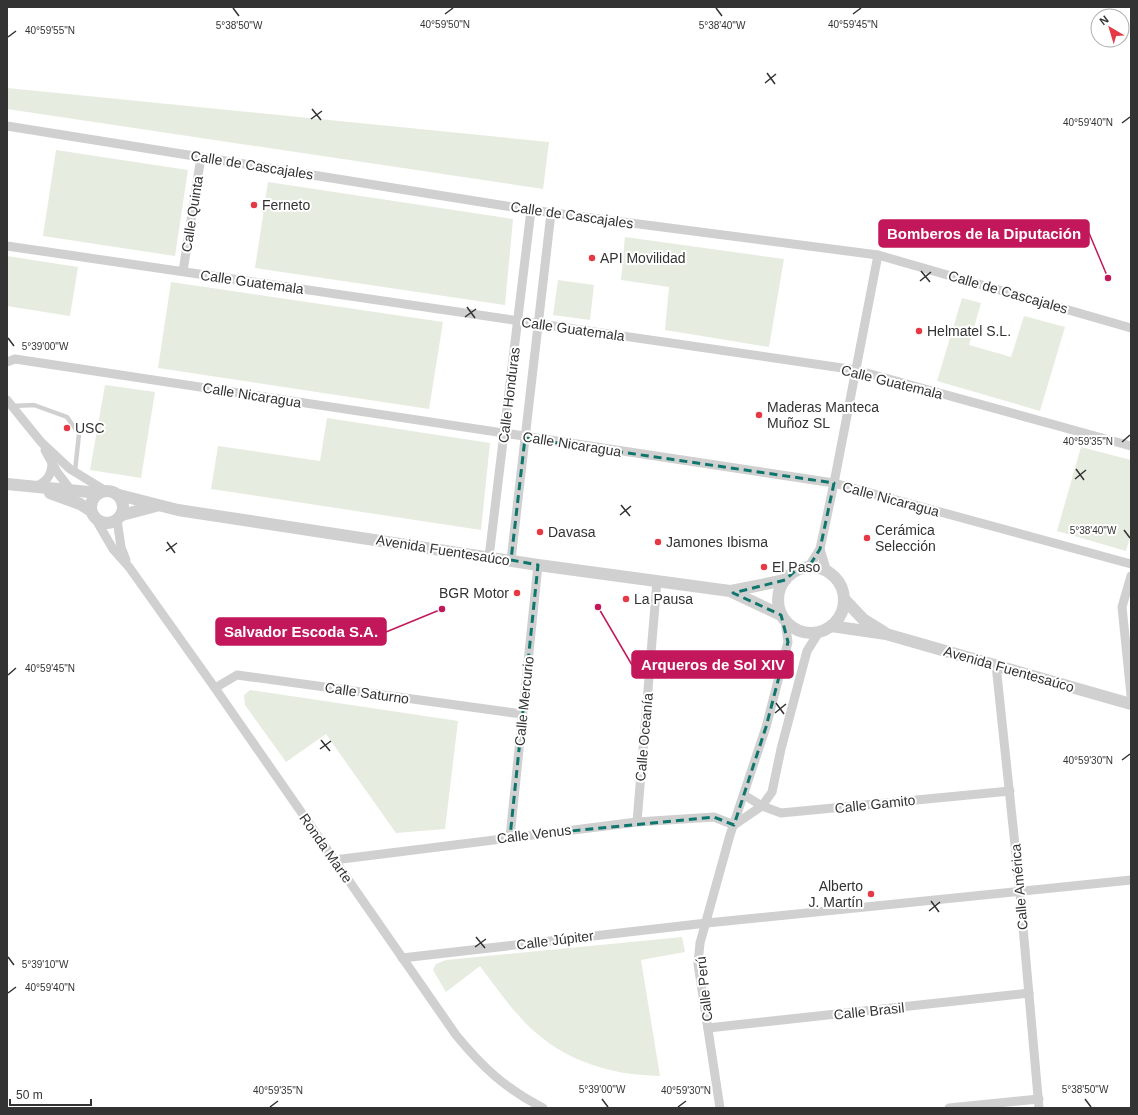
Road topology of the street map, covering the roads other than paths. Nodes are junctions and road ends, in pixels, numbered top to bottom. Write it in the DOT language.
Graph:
graph roads {
  1 [pos="7,126"];
  2 [pos="201,157"];
  3 [pos="531,210"];
  4 [pos="551,213"];
  5 [pos="7,246"];
  6 [pos="878,255"];
  7 [pos="183,271"];
  8 [pos="518,321"];
  9 [pos="538,324"];
  10 [pos="1131,328"];
  11 [pos="7,362"];
  12 [pos="856,370"];
  13 [pos="9,403"];
  14 [pos="504,434"];
  15 [pos="525,438"];
  16 [pos="41,442"];
  17 [pos="1131,446"];
  18 [pos="52,464"];
  19 [pos="75,473"];
  20 [pos="834,483"];
  21 [pos="7,484"];
  22 [pos="32,488"];
  23 [pos="72,490"];
  24 [pos="103,492"];
  25 [pos="119,495"];
  26 [pos="80,504"];
  27 [pos="157,506"];
  28 [pos="93,514"];
  29 [pos="120,517"];
  30 [pos="820,549"];
  31 [pos="489,557"];
  32 [pos="511,560"];
  33 [pos="1131,564"];
  34 [pos="538,565"];
  35 [pos="129,567"];
  36 [pos="808,568"];
  37 [pos="827,572"];
  38 [pos="1131,576"];
  39 [pos="785,580"];
  40 [pos="657,581"];
  41 [pos="730,591"];
  42 [pos="844,598"];
  43 [pos="783,618"];
  44 [pos="831,626"];
  45 [pos="819,632"];
  46 [pos="1127,632"];
  47 [pos="886,634"];
  48 [pos="996,665"];
  49 [pos="215,688"];
  50 [pos="1131,696"];
  51 [pos="1131,704"];
  52 [pos="522,714"];
  53 [pos="1010,791"];
  54 [pos="744,795"];
  55 [pos="762,806"];
  56 [pos="637,822"];
  57 [pos="734,825"];
  58 [pos="510,837"];
  59 [pos="334,860"];
  60 [pos="1131,880"];
  61 [pos="1020,893"];
  62 [pos="707,923"];
  63 [pos="402,958"];
  64 [pos="1029,993"];
  65 [pos="708,1028"];
  66 [pos="1039,1104"];
  67 [pos="543,1108"];
  68 [pos="720,1108"];
  69 [pos="949,1108"];
  1 -- 2 [label="street, Calle de Cascajales"];
  2 -- 3 [label="street, Calle de Cascajales"];
  2 -- 7 [label="street, Calle Quinta"];
  3 -- 4 [label="street, Calle de Cascajales"];
  3 -- 8 [label="street, Calle Honduras"];
  4 -- 6 [label="street, Calle de Cascajales"];
  4 -- 9 [label="street, Calle Honduras"];
  5 -- 7 [label="street, Calle Guatemala"];
  6 -- 10 [label="street, Calle de Cascajales"];
  6 -- 12 [label="street"];
  7 -- 8 [label="street, Calle Guatemala"];
  8 -- 9 [label="street, Calle Guatemala"];
  8 -- 14 [label="street, Calle Honduras"];
  9 -- 12 [label="street, Calle Guatemala"];
  9 -- 15 [label="street, Calle Honduras"];
  11 -- 14 [label="street, Calle Nicaragua"];
  12 -- 17 [label="street, Calle Guatemala"];
  12 -- 20 [label="street"];
  13 -- 16 [label="street"];
  13 -- 19 [label="lane"];
  14 -- 15 [label="street, Calle Nicaragua"];
  14 -- 31 [label="street, Calle Honduras"];
  15 -- 20 [label="street, Calle Nicaragua"];
  15 -- 32 [label="street, Calle Honduras"];
  16 -- 18 [label="street"];
  16 -- 19 [label="street"];
  18 -- 22 [label="street"];
  18 -- 23 [label="street"];
  19 -- 24 [label="street"];
  20 -- 30 [label="street"];
  20 -- 33 [label="street, Calle Nicaragua"];
  21 -- 22 [label="street"];
  22 -- 23 [label="street"];
  22 -- 26 [label="street"];
  23 -- 24 [label="street"];
  23 -- 26 [label="street"];
  24 -- 25 [label="street"];
  24 -- 28 [label="street"];
  25 -- 27 [label="street, Avenida Fuentesaúco"];
  25 -- 29 [label="street"];
  26 -- 28 [label="street"];
  27 -- 29 [label="street, Avenida Fuentesaúco"];
  27 -- 31 [label="street, Avenida Fuentesaúco"];
  28 -- 29 [label="street"];
  28 -- 35 [label="street, Ronda Marte"];
  29 -- 35 [label="street, Ronda Marte"];
  30 -- 36 [label="street"];
  30 -- 37 [label="street"];
  31 -- 32 [label="street, Avenida Fuentesaúco"];
  32 -- 34 [label="street, Avenida Fuentesaúco"];
  34 -- 40 [label="street, Avenida Fuentesaúco"];
  34 -- 52 [label="street, Calle Mercurio"];
  35 -- 49 [label="street, Ronda Marte"];
  36 -- 37 [label="street"];
  36 -- 39 [label="street"];
  37 -- 42 [label="street"];
  38 -- 46 [label="street"];
  39 -- 41 [label="street, Avenida Fuentesaúco"];
  39 -- 43 [label="street"];
  40 -- 41 [label="street, Avenida Fuentesaúco"];
  40 -- 56 [label="street, Calle Oceanía"];
  41 -- 43 [label="street, Avenida Fuentesaúco"];
  42 -- 44 [label="street"];
  42 -- 47 [label="street, Avenida Fuentesaúco"];
  43 -- 45 [label="street"];
  43 -- 54 [label="street, Calle Perú"];
  44 -- 45 [label="street"];
  44 -- 47 [label="street, Avenida Fuentesaúco"];
  45 -- 55 [label="street"];
  46 -- 50 [label="street"];
  47 -- 48 [label="street, Avenida Fuentesaúco"];
  48 -- 51 [label="street, Avenida Fuentesaúco"];
  48 -- 53 [label="street, Calle América"];
  49 -- 52 [label="street, Calle Saturno"];
  49 -- 59 [label="street, Ronda Marte"];
  52 -- 58 [label="street, Calle Mercurio"];
  53 -- 55 [label="street, Calle Gamito"];
  53 -- 61 [label="street, Calle América"];
  54 -- 55 [label="street, Calle Gamito"];
  54 -- 57 [label="street, Calle Perú"];
  55 -- 57 [label="street"];
  56 -- 57 [label="street, Calle Venus"];
  56 -- 58 [label="street, Calle Venus"];
  57 -- 62 [label="street, Calle Perú"];
  58 -- 59 [label="street, Calle Venus"];
  59 -- 63 [label="street, Ronda Marte"];
  60 -- 61 [label="street, Calle Júpiter"];
  61 -- 62 [label="street, Calle Júpiter"];
  61 -- 64 [label="street, Calle América"];
  62 -- 63 [label="street, Calle Júpiter"];
  62 -- 65 [label="street, Calle Perú"];
  63 -- 67 [label="street, Ronda Marte"];
  64 -- 65 [label="street, Calle Brasil"];
  64 -- 66 [label="street, Calle América"];
  65 -- 68 [label="street, Calle Perú"];
  66 -- 69 [label="street"];
}
